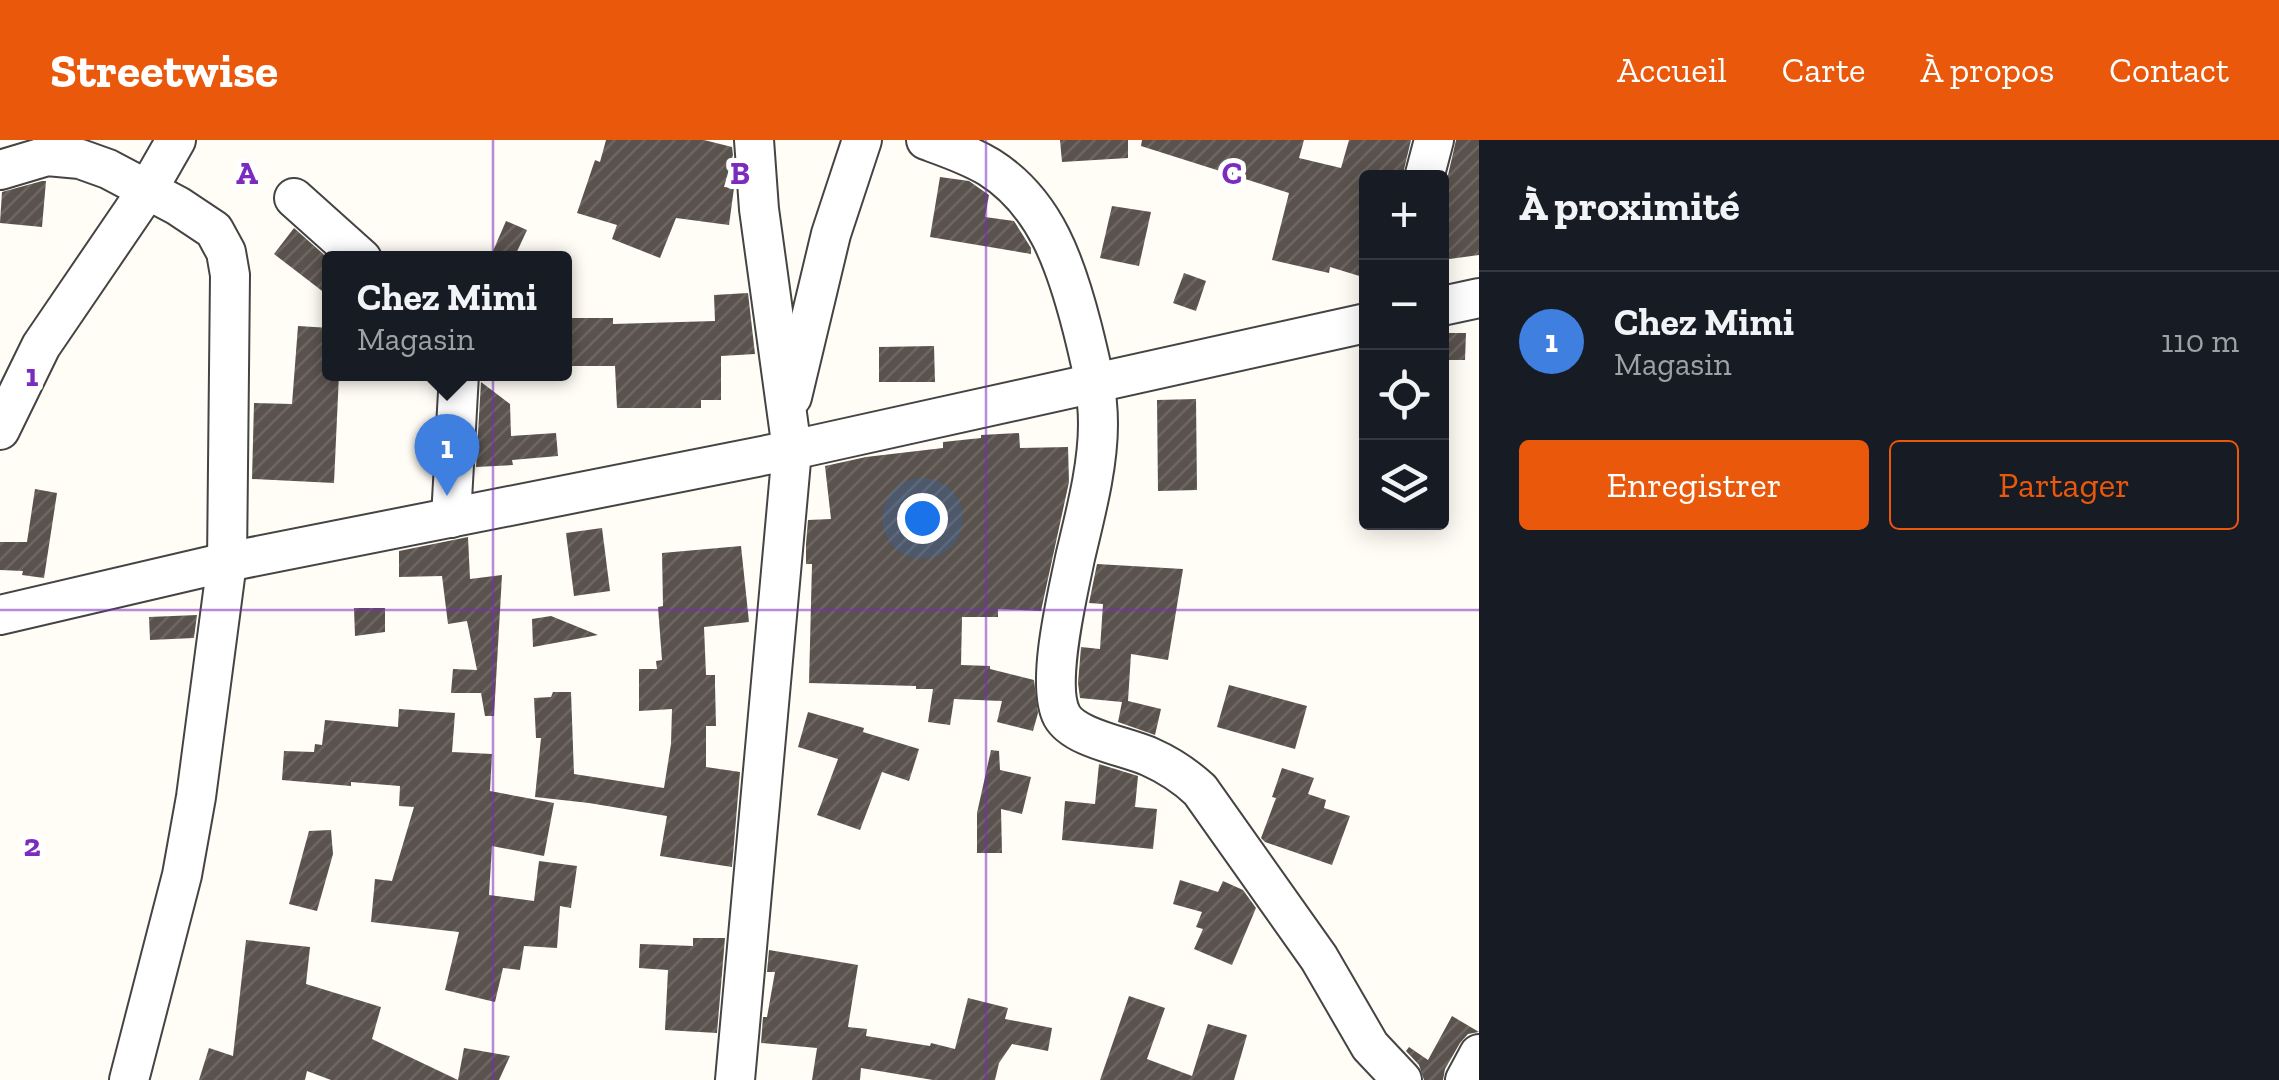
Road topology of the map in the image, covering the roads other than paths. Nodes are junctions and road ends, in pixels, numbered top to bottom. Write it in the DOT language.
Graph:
graph roads {
  1 [pos="176,140"];
  2 [pos="754,140"];
  3 [pos="862,140"];
  4 [pos="926,140"];
  5 [pos="1434,140"];
  6 [pos="42,148"];
  7 [pos="0,170"];
  8 [pos="1426,170"];
  9 [pos="148,189"];
  10 [pos="294,198"];
  11 [pos="354,251"];
  12 [pos="1479,298"];
  13 [pos="1449,304"];
  14 [pos="1359,325"];
  15 [pos="459,381"];
  16 [pos="1096,382"];
  17 [pos="0,430"];
  18 [pos="790,432"];
  19 [pos="451,518"];
  20 [pos="227,562"];
  21 [pos="0,615"];
  22 [pos="1479,1054"];
  23 [pos="128,1080"];
  24 [pos="736,1080"];
  25 [pos="1402,1080"];
  26 [pos="1465,1080"];
  1 -- 9 [label="street"];
  2 -- 18 [label="street"];
  3 -- 18 [label="street"];
  4 -- 16 [label="street"];
  5 -- 8 [label="street"];
  6 -- 7 [label="street"];
  6 -- 9 [label="street"];
  9 -- 17 [label="street"];
  9 -- 20 [label="street"];
  10 -- 11 [label="street"];
  12 -- 13 [label="street"];
  14 -- 16 [label="street"];
  15 -- 19 [label="street"];
  16 -- 18 [label="street"];
  16 -- 25 [label="street"];
  18 -- 19 [label="street"];
  18 -- 24 [label="street"];
  19 -- 20 [label="street"];
  20 -- 21 [label="street"];
  20 -- 23 [label="street"];
  22 -- 26 [label="street"];
}
